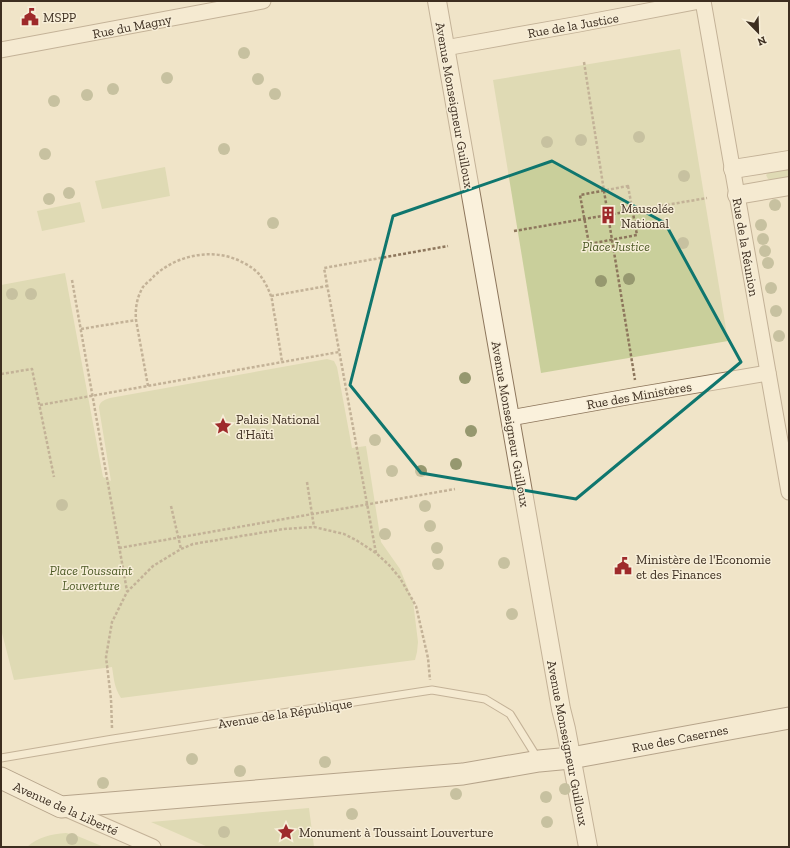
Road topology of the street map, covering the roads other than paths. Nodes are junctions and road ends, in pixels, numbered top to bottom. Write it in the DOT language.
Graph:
graph roads {
  1 [pos="263,1"];
  2 [pos="437,1"];
  3 [pos="702,1"];
  4 [pos="445,48"];
  5 [pos="1,50"];
  6 [pos="789,160"];
  7 [pos="732,170"];
  8 [pos="789,186"];
  9 [pos="737,195"];
  10 [pos="768,373"];
  11 [pos="510,418"];
  12 [pos="789,492"];
  13 [pos="789,718"];
  14 [pos="1,758"];
  15 [pos="571,758"];
  16 [pos="539,761"];
  17 [pos="1,778"];
  18 [pos="61,807"];
  19 [pos="153,847"];
  20 [pos="588,847"];
  1 -- 5 [label="street, Rue du Magny"];
  2 -- 4 [label="street, Avenue Monseigneur Guilloux"];
  3 -- 4 [label="street, Rue de la Justice"];
  3 -- 7 [label="street, Rue de la Réunion"];
  4 -- 11 [label="street, Avenue Monseigneur Guilloux"];
  6 -- 7 [label="street"];
  7 -- 9 [label="street, Rue de la Réunion"];
  8 -- 9 [label="street"];
  9 -- 10 [label="street, Rue de la Réunion"];
  10 -- 11 [label="street, Rue des Ministères"];
  10 -- 12 [label="street, Rue de la Réunion"];
  11 -- 15 [label="street, Avenue Monseigneur Guilloux"];
  13 -- 15 [label="main road, Rue des Casernes"];
  14 -- 16 [label="lane, Avenue de la République"];
  15 -- 16 [label="main road"];
  15 -- 20 [label="street, Avenue Monseigneur Guilloux"];
  16 -- 18 [label="main road"];
  17 -- 18 [label="main road, Avenue de la Liberté"];
  18 -- 19 [label="street, Avenue de la Liberté"];
}
